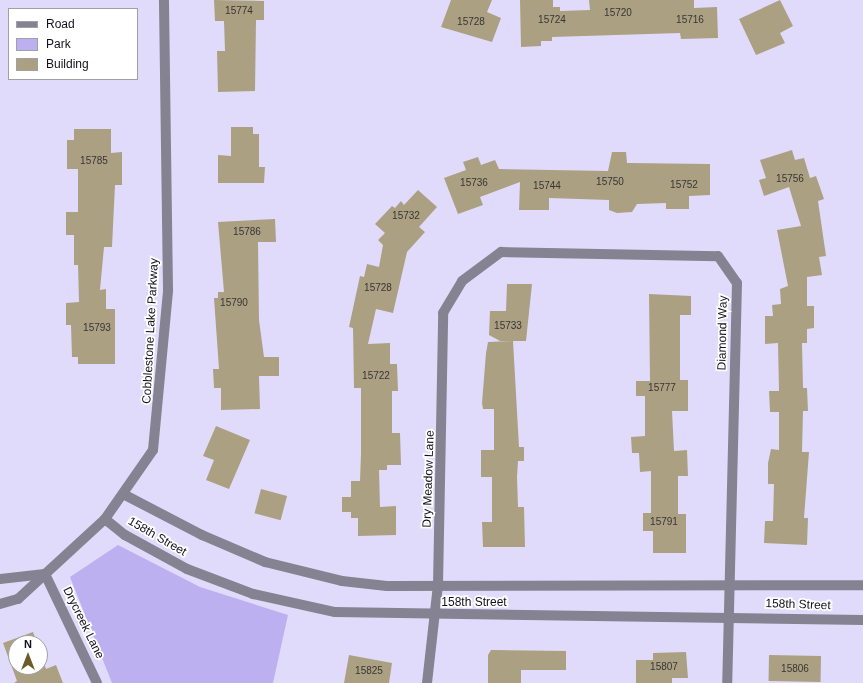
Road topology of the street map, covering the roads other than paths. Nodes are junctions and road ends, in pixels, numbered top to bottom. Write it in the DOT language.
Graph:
graph roads {
  1 [pos="164,0"];
  2 [pos="462,281"];
  3 [pos="125,495"];
  4 [pos="105,519"];
  5 [pos="46,574"];
  6 [pos="0,579"];
  7 [pos="438,585"];
  8 [pos="731,586"];
  9 [pos="863,586"];
  10 [pos="0,604"];
  11 [pos="434,615"];
  12 [pos="727,616"];
  13 [pos="863,620"];
  14 [pos="97,683"];
  15 [pos="427,683"];
  16 [pos="727,683"];
  1 -- 3 [label="street, Cobblestone Lake Parkway"];
  2 -- 7 [label="street, Dry Meadow Lane"];
  2 -- 8 [label="street, Diamond Way"];
  3 -- 4 [label="street, Cobblestone Lake Parkway"];
  3 -- 7 [label="street, 158th Street"];
  4 -- 5 [label="street, Cobblestone Lake Parkway"];
  4 -- 11 [label="street, 158th Street"];
  5 -- 6 [label="street"];
  5 -- 10 [label="street, Cobblestone Lake Parkway"];
  5 -- 14 [label="street, Drycreek Lane"];
  7 -- 8 [label="street, 158th Street"];
  7 -- 11 [label="street, Dry Meadow Lane"];
  8 -- 9 [label="street, 158th Street"];
  8 -- 12 [label="street"];
  11 -- 12 [label="street, 158th Street"];
  11 -- 15 [label="street, Dry Meadow Lane"];
  12 -- 13 [label="street, 158th Street"];
  12 -- 16 [label="street"];
}
